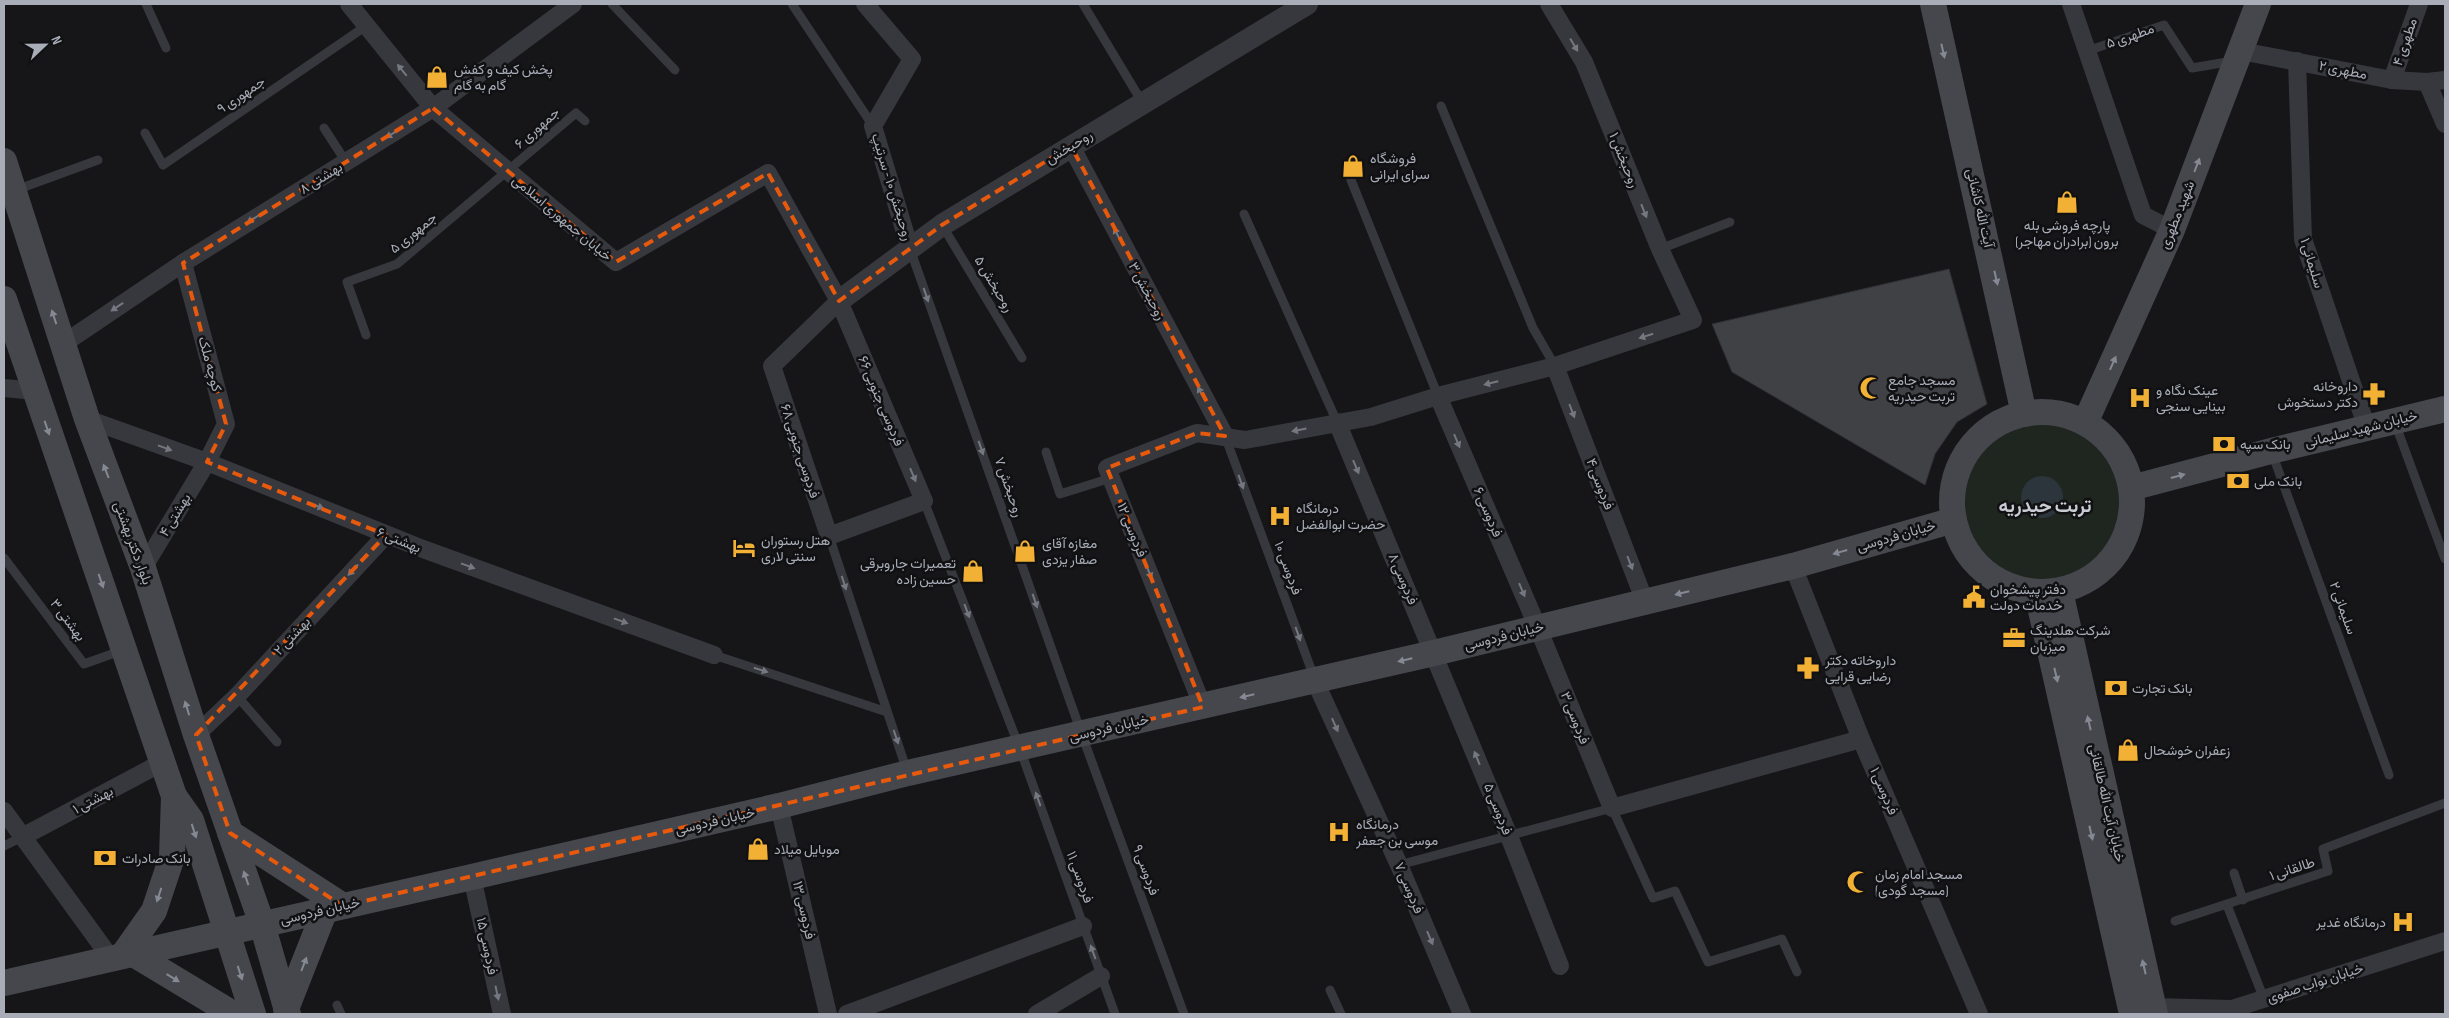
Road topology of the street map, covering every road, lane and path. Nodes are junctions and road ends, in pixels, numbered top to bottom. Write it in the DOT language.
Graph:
graph roads {
  1 [pos="146,4"];
  2 [pos="349,4"];
  3 [pos="573,4"];
  4 [pos="612,4"];
  5 [pos="792,4"];
  6 [pos="865,4"];
  7 [pos="1083,4"];
  8 [pos="1307,4"];
  9 [pos="1549,4"];
  10 [pos="1932,4"];
  11 [pos="2071,4"];
  12 [pos="2258,4"];
  13 [pos="2419,4"];
  14 [pos="366,26"];
  15 [pos="166,48"];
  16 [pos="2088,50"];
  17 [pos="2240,56"];
  18 [pos="2297,61"];
  19 [pos="675,70"];
  20 [pos="2392,80"];
  21 [pos="2445,80"];
  22 [pos="2427,82"];
  23 [pos="1144,104"];
  24 [pos="1441,106"];
  25 [pos="433,108"];
  26 [pos="585,121"];
  27 [pos="2445,124"];
  28 [pos="873,126"];
  29 [pos="324,128"];
  30 [pos="145,132"];
  31 [pos="1071,146"];
  32 [pos="98,160"];
  33 [pos="4,161"];
  34 [pos="346,162"];
  35 [pos="507,172"];
  36 [pos="1351,180"];
  37 [pos="14,190"];
  38 [pos="1244,214"];
  39 [pos="1730,222"];
  40 [pos="942,226"];
  41 [pos="2172,230"];
  42 [pos="910,249"];
  43 [pos="1660,249"];
  44 [pos="183,263"];
  45 [pos="4,299"];
  46 [pos="839,301"];
  47 [pos="366,336"];
  48 [pos="63,344"];
  49 [pos="1022,358"];
  50 [pos="1554,366"];
  51 [pos="2017,372"];
  52 [pos="4,388"];
  53 [pos="34,391"];
  54 [pos="2100,393"];
  55 [pos="1438,396"];
  56 [pos="2445,409"];
  57 [pos="2024,414"];
  58 [pos="86,419"];
  59 [pos="2394,421"];
  60 [pos="1337,422"];
  61 [pos="2085,423"];
  62 [pos="2368,428"];
  63 [pos="1225,436"];
  64 [pos="2271,450"];
  65 [pos="1046,452"];
  66 [pos="207,462"];
  67 [pos="1111,478"];
  68 [pos="2131,488"];
  69 [pos="924,500"];
  70 [pos="1954,520"];
  71 [pos="386,534"];
  72 [pos="829,536"];
  73 [pos="4,558"];
  74 [pos="2445,559"];
  75 [pos="1793,566"];
  76 [pos="143,568"];
  77 [pos="2048,592"];
  78 [pos="1645,602"];
  79 [pos="1538,628"];
  80 [pos="124,650"];
  81 [pos="1434,653"];
  82 [pos="714,655"];
  83 [pos="1315,681"];
  84 [pos="237,696"];
  85 [pos="1203,707"];
  86 [pos="887,712"];
  87 [pos="196,735"];
  88 [pos="1082,735"];
  89 [pos="1861,739"];
  90 [pos="277,742"];
  91 [pos="1020,749"];
  92 [pos="161,754"];
  93 [pos="908,773"];
  94 [pos="2389,775"];
  95 [pos="174,796"];
  96 [pos="2445,803"];
  97 [pos="779,806"];
  98 [pos="1612,808"];
  99 [pos="4,811"];
  100 [pos="230,833"];
  101 [pos="1509,836"];
  102 [pos="22,837"];
  103 [pos="4,846"];
  104 [pos="1399,866"];
  105 [pos="2234,873"];
  106 [pos="472,877"];
  107 [pos="2243,900"];
  108 [pos="2227,905"];
  109 [pos="334,908"];
  110 [pos="2175,921"];
  111 [pos="262,924"];
  112 [pos="1083,926"];
  113 [pos="227,932"];
  114 [pos="2445,941"];
  115 [pos="121,955"];
  116 [pos="1560,966"];
  117 [pos="1797,972"];
  118 [pos="1101,976"];
  119 [pos="4,983"];
  120 [pos="1330,990"];
  121 [pos="2264,999"];
  122 [pos="337,1004"];
  123 [pos="287,1012"];
  124 [pos="2147,1012"];
  125 [pos="2227,1012"];
  126 [pos="233,1014"];
  127 [pos="253,1014"];
  128 [pos="341,1014"];
  129 [pos="502,1014"];
  130 [pos="828,1014"];
  131 [pos="847,1014"];
  132 [pos="1036,1014"];
  133 [pos="1115,1014"];
  134 [pos="1184,1014"];
  135 [pos="1340,1014"];
  136 [pos="1462,1014"];
  137 [pos="1979,1014"];
  1 -- 15 [label="lane"];
  2 -- 14 [label="street, خیابان جمهوری اسلامی"];
  3 -- 25 [label="street, بهشتی ۸"];
  4 -- 19 [label="lane"];
  5 -- 28 [label="lane"];
  6 -- 28 [label="street, روحبخش ۱۰ - سرتیپ"];
  7 -- 23 [label="lane"];
  8 -- 23 [label="street, روحبخش"];
  9 -- 43 [label="street, روحبخش ۱, one-way"];
  10 -- 51 [label="main road, آیت الله کاشانی, one-way"];
  11 -- 16 [label="street, مطهری ۵"];
  12 -- 17 [label="main road, شهید مطهری"];
  13 -- 20 [label="street, مطهری ۴"];
  25 -- 14 [label="street, خیابان جمهوری اسلامی, one-way"];
  14 -- 30 [label="lane, جمهوری ۹"];
  16 -- 17 [label="lane, مطهری ۵"];
  16 -- 41 [label="street, مطهری ۵"];
  17 -- 18 [label="street, مطهری ۲"];
  41 -- 17 [label="main road, شهید مطهری, one-way"];
  18 -- 20 [label="street, مطهری ۲"];
  18 -- 62 [label="street, سلیمانی ۱"];
  20 -- 22 [label="street, مطهری ۲"];
  21 -- 22 [label="street, مطهری ۲"];
  22 -- 27 [label="street"];
  23 -- 31 [label="street, روحبخش"];
  24 -- 50 [label="lane"];
  25 -- 34 [label="street, بهشتی ۸, one-way"];
  25 -- 35 [label="street, خیابان جمهوری اسلامی"];
  26 -- 35 [label="lane, جمهوری ۶"];
  28 -- 42 [label="street, روحبخش ۱۰ - سرتیپ"];
  29 -- 34 [label="lane"];
  31 -- 40 [label="street, روحبخش"];
  63 -- 31 [label="street, روحبخش ۳, one-way"];
  32 -- 37 [label="lane"];
  33 -- 37 [label="main road, بلوار دکتر بهشتی"];
  34 -- 44 [label="street, بهشتی ۸, one-way"];
  35 -- 46 [label="street, خیابان جمهوری اسلامی"];
  35 -- 47 [label="lane, جمهوری ۵"];
  36 -- 55 [label="lane"];
  48 -- 37 [label="main road, بلوار دکتر بهشتی, one-way"];
  38 -- 60 [label="lane"];
  39 -- 43 [label="lane"];
  40 -- 42 [label="street, روحبخش"];
  40 -- 49 [label="lane, روحبخش ۵"];
  54 -- 41 [label="main road, شهید مطهری, one-way"];
  42 -- 46 [label="street, روحبخش"];
  42 -- 88 [label="lane, روحبخش ۷, one-way"];
  43 -- 50 [label="street, روحبخش ۱, one-way"];
  44 -- 48 [label="street, بهشتی ۸, one-way"];
  44 -- 66 [label="street, کوچه ملک"];
  45 -- 53 [label="main road"];
  46 -- 69 [label="street, فردوسی جنوبی ۶۶, one-way"];
  46 -- 72 [label="street, فردوسی جنوبی ۶۸"];
  48 -- 58 [label="main road, بلوار دکتر بهشتی"];
  50 -- 55 [label="street, one-way"];
  50 -- 78 [label="street, فردوسی ۴, one-way"];
  51 -- 54 [label="main road"];
  51 -- 57 [label="main road, آیت الله کاشانی"];
  52 -- 53 [label="street"];
  53 -- 80 [label="main road, one-way"];
  54 -- 61 [label="main road, شهید مطهری"];
  55 -- 60 [label="street"];
  55 -- 79 [label="street, فردوسی ۶, one-way"];
  56 -- 59 [label="main road, خیابان شهید سلیمانی"];
  57 -- 61 [label="main road"];
  57 -- 70 [label="main road"];
  58 -- 66 [label="street, بهشتی ۶, one-way"];
  76 -- 58 [label="main road, بلوار دکتر بهشتی, one-way"];
  59 -- 62 [label="main road, خیابان شهید سلیمانی"];
  59 -- 74 [label="lane"];
  60 -- 63 [label="street, one-way"];
  60 -- 81 [label="street, فردوسی ۸, one-way"];
  61 -- 68 [label="main road"];
  62 -- 64 [label="main road, خیابان شهید سلیمانی"];
  63 -- 67 [label="street"];
  63 -- 83 [label="lane, فردوسی ۱۰, one-way"];
  68 -- 64 [label="main road, خیابان شهید سلیمانی, one-way"];
  64 -- 94 [label="lane, سلیمانی ۲"];
  65 -- 67 [label="lane"];
  66 -- 71 [label="street, بهشتی ۶, one-way"];
  66 -- 76 [label="street, بهشتی ۴"];
  67 -- 85 [label="street, فردوسی ۱۲, one-way"];
  68 -- 77 [label="main road"];
  69 -- 72 [label="street"];
  69 -- 91 [label="lane, فردوسی ۱۱, one-way"];
  70 -- 75 [label="main road, خیابان فردوسی, one-way"];
  70 -- 77 [label="main road"];
  71 -- 82 [label="street, بهشتی ۶, one-way"];
  71 -- 84 [label="street, بهشتی ۲, one-way"];
  72 -- 86 [label="lane, one-way"];
  73 -- 80 [label="lane, بهشتی ۳"];
  75 -- 78 [label="main road, خیابان فردوسی, one-way"];
  75 -- 89 [label="street, فردوسی ۱"];
  87 -- 76 [label="main road, بلوار دکتر بهشتی, one-way"];
  77 -- 124 [label="main road, خیابان آیت الله طالقانی"];
  78 -- 79 [label="main road, خیابان فردوسی"];
  79 -- 81 [label="main road, خیابان فردوسی"];
  79 -- 98 [label="street, فردوسی ۳"];
  80 -- 92 [label="main road"];
  81 -- 83 [label="main road, خیابان فردوسی, one-way"];
  101 -- 81 [label="street, فردوسی ۵, one-way"];
  82 -- 86 [label="lane, one-way"];
  83 -- 85 [label="main road, خیابان فردوسی, one-way"];
  83 -- 104 [label="street, فردوسی ۷, one-way"];
  84 -- 87 [label="street, بهشتی ۲"];
  84 -- 90 [label="lane"];
  85 -- 88 [label="main road, خیابان فردوسی"];
  86 -- 93 [label="lane, one-way"];
  87 -- 92 [label="main road"];
  87 -- 100 [label="main road, بلوار دکتر بهشتی"];
  88 -- 91 [label="main road, خیابان فردوسی"];
  88 -- 134 [label="lane, فردوسی ۹"];
  89 -- 98 [label="street"];
  89 -- 137 [label="street, فردوسی ۱"];
  91 -- 93 [label="main road, خیابان فردوسی"];
  112 -- 91 [label="lane, فردوسی ۱۱, one-way"];
  92 -- 95 [label="main road"];
  92 -- 102 [label="street, بهشتی ۱"];
  93 -- 97 [label="main road, خیابان فردوسی"];
  95 -- 113 [label="main road, one-way"];
  95 -- 115 [label="main road, one-way"];
  96 -- 107 [label="lane, طالقانی ۱"];
  97 -- 106 [label="main road, خیابان فردوسی"];
  97 -- 130 [label="street, فردوسی ۱۳"];
  98 -- 101 [label="lane"];
  98 -- 117 [label="lane"];
  99 -- 102 [label="street"];
  100 -- 109 [label="main road"];
  111 -- 100 [label="main road, بلوار دکتر بهشتی, one-way"];
  101 -- 104 [label="lane"];
  101 -- 116 [label="street, فردوسی ۵"];
  102 -- 103 [label="lane"];
  102 -- 115 [label="street"];
  104 -- 136 [label="street, فردوسی ۷, one-way"];
  105 -- 107 [label="lane"];
  106 -- 109 [label="main road, خیابان فردوسی"];
  106 -- 129 [label="street, فردوسی ۱۵, one-way"];
  107 -- 108 [label="lane, طالقانی ۱"];
  108 -- 110 [label="lane, طالقانی ۱"];
  108 -- 121 [label="lane"];
  109 -- 111 [label="main road, خیابان فردوسی"];
  123 -- 109 [label="main road, one-way"];
  111 -- 113 [label="main road, خیابان فردوسی"];
  111 -- 123 [label="main road, بلوار دکتر بهشتی"];
  118 -- 112 [label="lane, فردوسی ۱۱, one-way"];
  112 -- 131 [label="street"];
  113 -- 115 [label="main road"];
  113 -- 127 [label="main road, one-way"];
  114 -- 121 [label="street, خیابان نواب صفوی"];
  115 -- 119 [label="main road"];
  115 -- 126 [label="main road, one-way"];
  118 -- 132 [label="street"];
  118 -- 133 [label="lane, فردوسی ۱۱"];
  120 -- 135 [label="lane"];
  121 -- 125 [label="street, خیابان نواب صفوی"];
  122 -- 128 [label="lane"];
  124 -- 125 [label="street, خیابان نواب صفوی"];
}
